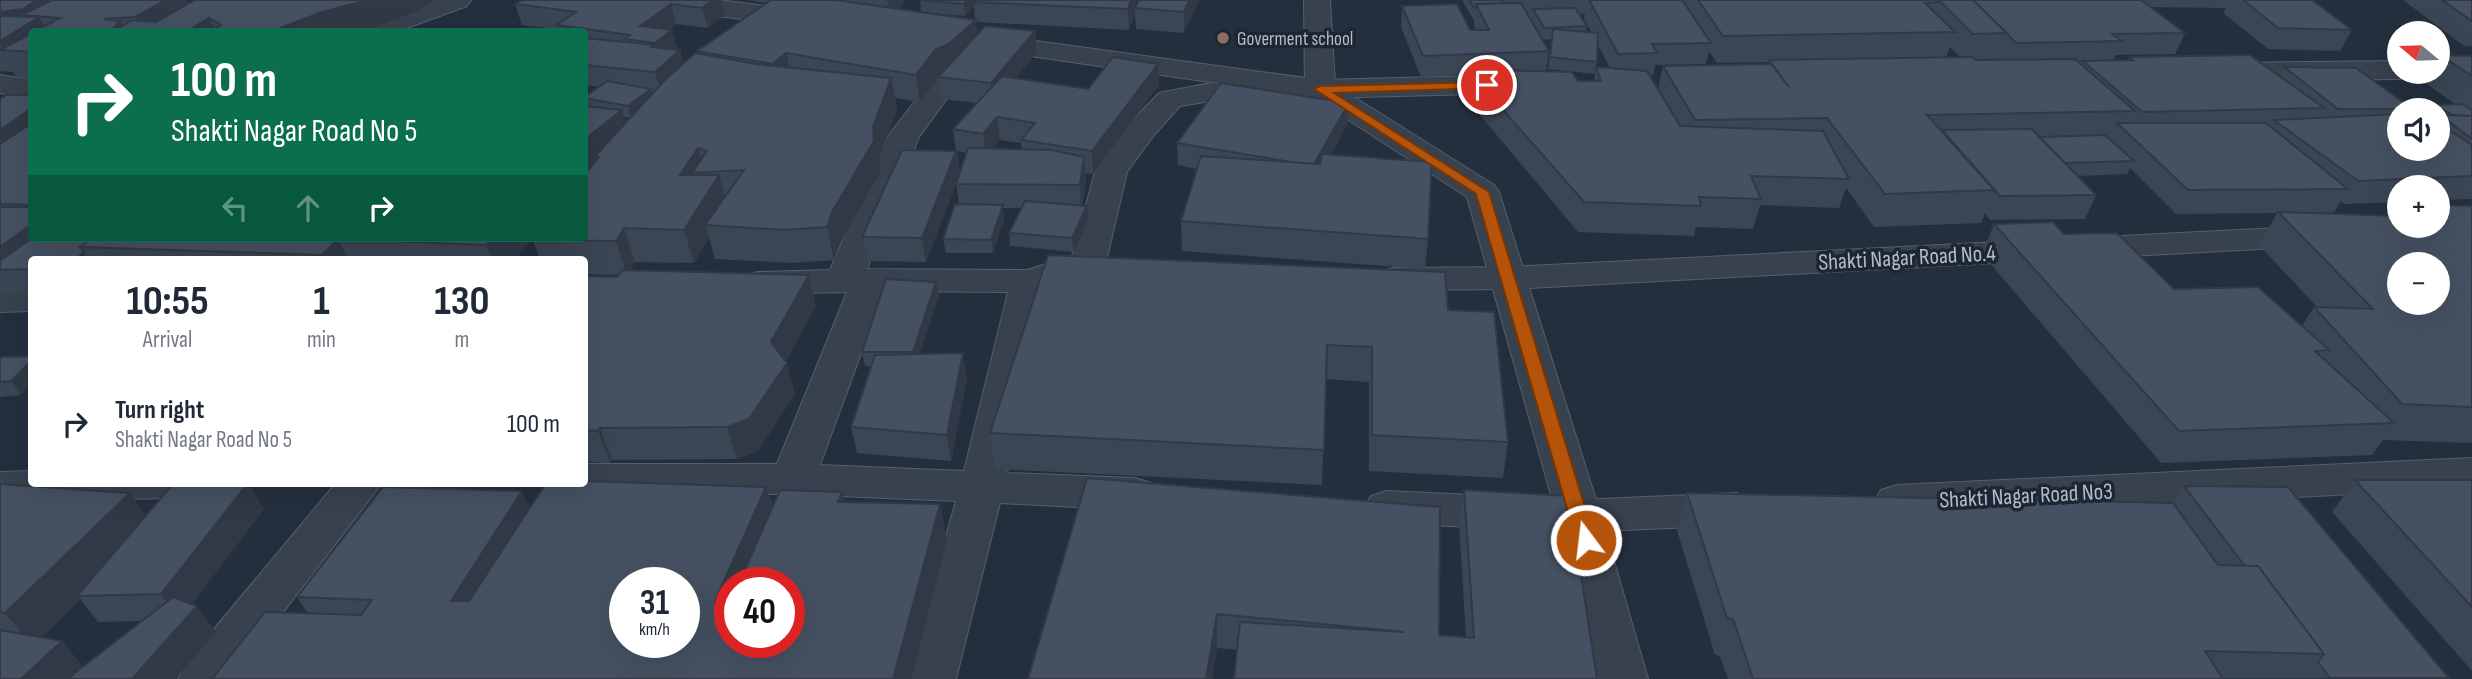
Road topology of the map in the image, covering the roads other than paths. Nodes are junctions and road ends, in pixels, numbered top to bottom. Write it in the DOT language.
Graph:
graph roads {
  1 [pos="458,0"];
  2 [pos="653,0"];
  3 [pos="1317,0"];
  4 [pos="830,22"];
  5 [pos="380,28"];
  6 [pos="953,37"];
  7 [pos="2387,70"];
  8 [pos="2193,72"];
  9 [pos="0,84"];
  10 [pos="1543,84"];
  11 [pos="28,88"];
  12 [pos="939,89"];
  13 [pos="1320,89"];
  14 [pos="28,107"];
  15 [pos="0,110"];
  16 [pos="2355,234"];
  17 [pos="1510,278"];
  18 [pos="1359,279"];
  19 [pos="857,280"];
  20 [pos="1029,281"];
  21 [pos="1125,281"];
  22 [pos="721,284"];
  23 [pos="28,300"];
  24 [pos="0,301"];
  25 [pos="2472,473"];
  26 [pos="588,479"];
  27 [pos="793,479"];
  28 [pos="28,486"];
  29 [pos="982,486"];
  30 [pos="0,487"];
  31 [pos="357,487"];
  32 [pos="1176,496"];
  33 [pos="1858,503"];
  34 [pos="1343,505"];
  35 [pos="1775,507"];
  36 [pos="1579,516"];
  37 [pos="203,679"];
  38 [pos="931,679"];
  39 [pos="1623,679"];
  1 -- 5 [label="street"];
  2 -- 4 [label="street"];
  3 -- 13 [label="street"];
  6 -- 13 [label="street"];
  7 -- 8 [label="street"];
  9 -- 11 [label="street"];
  10 -- 13 [label="street"];
  12 -- 19 [label="street"];
  13 -- 17 [label="street"];
  13 -- 20 [label="street"];
  14 -- 15 [label="street"];
  16 -- 17 [label="street, Shakti Nagar Road No.4"];
  17 -- 18 [label="street, Shakti Nagar Road No.4"];
  17 -- 36 [label="street"];
  19 -- 20 [label="street"];
  19 -- 22 [label="street"];
  19 -- 27 [label="street"];
  20 -- 21 [label="street"];
  20 -- 29 [label="street"];
  23 -- 24 [label="street"];
  25 -- 33 [label="street, Shakti Nagar Road No3"];
  26 -- 27 [label="street"];
  27 -- 29 [label="street"];
  28 -- 30 [label="street"];
  29 -- 32 [label="street"];
  29 -- 38 [label="street"];
  31 -- 37 [label="street"];
  34 -- 36 [label="street"];
  35 -- 36 [label="street"];
  36 -- 39 [label="street"];
}
